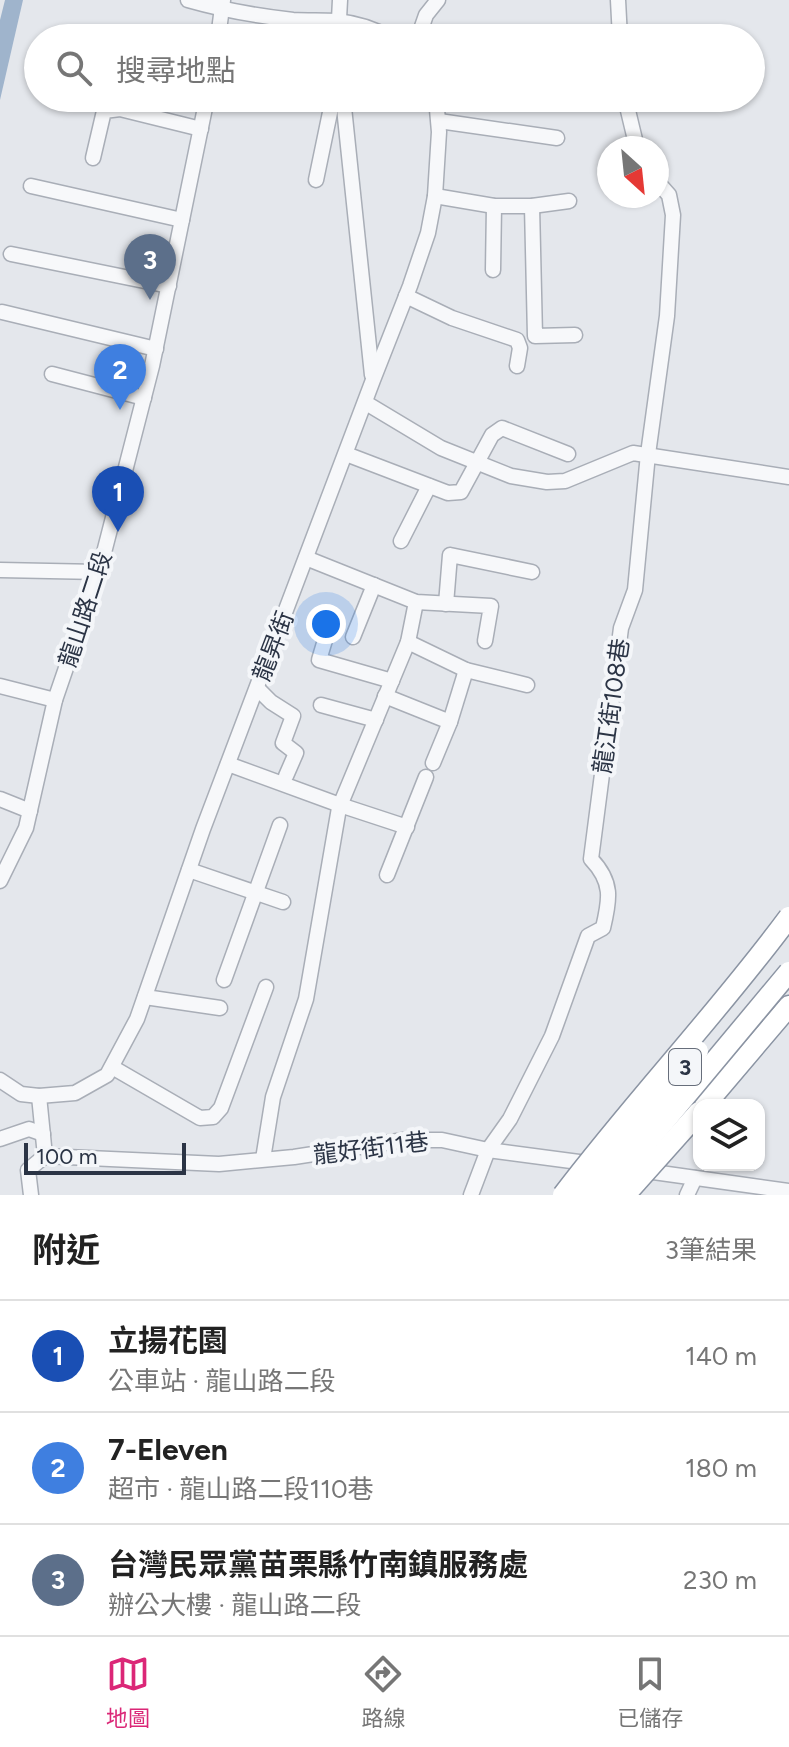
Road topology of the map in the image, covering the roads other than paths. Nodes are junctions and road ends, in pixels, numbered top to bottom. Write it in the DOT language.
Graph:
graph roads {
  1 [pos="188,0"];
  2 [pos="340,0"];
  3 [pos="438,0"];
  4 [pos="618,0"];
  5 [pos="223,5"];
  6 [pos="337,21"];
  7 [pos="337,24"];
  8 [pos="351,24"];
  9 [pos="423,24"];
  10 [pos="619,24"];
  11 [pos="104,112"];
  12 [pos="132,112"];
  13 [pos="204,112"];
  14 [pos="330,112"];
  15 [pos="344,112"];
  16 [pos="438,112"];
  17 [pos="628,112"];
  18 [pos="439,121"];
  19 [pos="201,129"];
  20 [pos="634,136"];
  21 [pos="557,138"];
  22 [pos="93,158"];
  23 [pos="316,180"];
  24 [pos="31,186"];
  25 [pos="669,195"];
  26 [pos="435,196"];
  27 [pos="569,201"];
  28 [pos="494,206"];
  29 [pos="532,206"];
  30 [pos="182,220"];
  31 [pos="11,254"];
  32 [pos="493,270"];
  33 [pos="169,286"];
  34 [pos="406,296"];
  35 [pos="2,312"];
  36 [pos="575,335"];
  37 [pos="156,349"];
  38 [pos="517,366"];
  39 [pos="52,374"];
  40 [pos="373,380"];
  41 [pos="144,398"];
  42 [pos="366,403"];
  43 [pos="346,454"];
  44 [pos="568,454"];
  45 [pos="648,454"];
  46 [pos="476,463"];
  47 [pos="789,477"];
  48 [pos="429,486"];
  49 [pos="401,541"];
  50 [pos="306,558"];
  51 [pos="0,570"];
  52 [pos="99,572"];
  53 [pos="532,572"];
  54 [pos="374,585"];
  55 [pos="416,602"];
  56 [pos="446,604"];
  57 [pos="353,637"];
  58 [pos="325,640"];
  59 [pos="485,641"];
  60 [pos="408,642"];
  61 [pos="466,670"];
  62 [pos="392,681"];
  63 [pos="527,685"];
  64 [pos="0,686"];
  65 [pos="257,688"];
  66 [pos="385,696"];
  67 [pos="55,700"];
  68 [pos="321,705"];
  69 [pos="376,720"];
  70 [pos="450,722"];
  71 [pos="228,764"];
  72 [pos="286,776"];
  73 [pos="0,799"];
  74 [pos="340,805"];
  75 [pos="30,811"];
  76 [pos="280,825"];
  77 [pos="407,827"];
  78 [pos="189,870"];
  79 [pos="387,875"];
  80 [pos="0,881"];
  81 [pos="256,893"];
  82 [pos="283,902"];
  83 [pos="789,917"];
  84 [pos="789,939"];
  85 [pos="789,972"];
  86 [pos="224,980"];
  87 [pos="266,987"];
  88 [pos="145,997"];
  89 [pos="789,1006"];
  90 [pos="220,1008"];
  91 [pos="112,1067"];
  92 [pos="0,1080"];
  93 [pos="39,1096"];
  94 [pos="710,1099"];
  95 [pos="693,1119"];
  96 [pos="43,1134"];
  97 [pos="0,1139"];
  98 [pos="488,1150"];
  99 [pos="45,1156"];
  100 [pos="263,1159"];
  101 [pos="578,1162"];
  102 [pos="658,1173"];
  103 [pos="695,1178"];
  104 [pos="789,1191"];
  105 [pos="31,1195"];
  106 [pos="471,1195"];
  107 [pos="551,1195"];
  108 [pos="563,1195"];
  109 [pos="581,1195"];
  110 [pos="603,1195"];
  111 [pos="625,1195"];
  112 [pos="638,1195"];
  113 [pos="687,1195"];
  1 -- 5 [label="street"];
  2 -- 6 [label="street"];
  3 -- 9 [label="street"];
  4 -- 10 [label="street"];
  5 -- 6 [label="street"];
  6 -- 7 [label="street"];
  6 -- 8 [label="street"];
  11 -- 22 [label="street"];
  12 -- 19 [label="street"];
  13 -- 19 [label="street, 龍山路二段"];
  14 -- 23 [label="street"];
  15 -- 40 [label="street"];
  16 -- 18 [label="street, 龍昇街"];
  17 -- 20 [label="street"];
  18 -- 21 [label="street"];
  18 -- 26 [label="street, 龍昇街"];
  19 -- 30 [label="street, 龍山路二段"];
  24 -- 30 [label="street"];
  25 -- 45 [label="street, 龍江街108巷"];
  26 -- 28 [label="street"];
  26 -- 34 [label="street, 龍昇街"];
  27 -- 29 [label="street"];
  28 -- 29 [label="street"];
  28 -- 32 [label="street"];
  29 -- 36 [label="street"];
  30 -- 33 [label="street, 龍山路二段"];
  31 -- 33 [label="street"];
  33 -- 37 [label="street, 龍山路二段"];
  34 -- 38 [label="street"];
  34 -- 40 [label="street, 龍昇街"];
  35 -- 37 [label="street"];
  37 -- 41 [label="street, 龍山路二段"];
  39 -- 41 [label="street"];
  40 -- 42 [label="street, 龍昇街"];
  41 -- 52 [label="street, 龍山路二段"];
  42 -- 43 [label="street, 龍昇街"];
  42 -- 46 [label="street"];
  43 -- 48 [label="street"];
  43 -- 50 [label="street, 龍昇街"];
  44 -- 46 [label="street"];
  45 -- 46 [label="street"];
  45 -- 47 [label="street"];
  45 -- 98 [label="street, 龍江街108巷"];
  46 -- 48 [label="street"];
  48 -- 49 [label="street"];
  50 -- 54 [label="street"];
  50 -- 65 [label="street, 龍昇街"];
  51 -- 52 [label="street"];
  52 -- 67 [label="street, 龍山路二段"];
  53 -- 56 [label="street"];
  54 -- 55 [label="street"];
  54 -- 57 [label="street"];
  55 -- 56 [label="street"];
  55 -- 60 [label="street"];
  56 -- 59 [label="street"];
  58 -- 62 [label="street"];
  60 -- 61 [label="street"];
  60 -- 62 [label="street"];
  61 -- 63 [label="street"];
  61 -- 70 [label="street"];
  62 -- 66 [label="street"];
  64 -- 67 [label="street"];
  65 -- 71 [label="street, 龍昇街"];
  65 -- 72 [label="street"];
  66 -- 69 [label="street"];
  66 -- 70 [label="street"];
  67 -- 75 [label="street, 龍山路二段"];
  68 -- 69 [label="street"];
  69 -- 74 [label="street"];
  70 -- 77 [label="street"];
  71 -- 74 [label="street"];
  71 -- 78 [label="street, 龍昇街"];
  73 -- 75 [label="street"];
  74 -- 77 [label="street"];
  74 -- 100 [label="street"];
  75 -- 80 [label="street, 龍山路二段"];
  76 -- 81 [label="street"];
  77 -- 79 [label="street"];
  78 -- 81 [label="street"];
  78 -- 88 [label="street, 龍昇街"];
  81 -- 82 [label="street"];
  81 -- 86 [label="street"];
  83 -- 108 [label="highway, bridge"];
  84 -- 109 [label="highway, 3, bridge"];
  85 -- 110 [label="highway, 3, bridge"];
  87 -- 91 [label="street"];
  88 -- 90 [label="street"];
  88 -- 91 [label="street, 龍昇街"];
  89 -- 94 [label="highway"];
  91 -- 93 [label="street, 龍昇街"];
  92 -- 93 [label="street, 龍昇街"];
  93 -- 96 [label="street"];
  95 -- 111 [label="highway, bridge"];
  96 -- 97 [label="street"];
  96 -- 99 [label="street"];
  98 -- 100 [label="street, 龍好街11巷"];
  98 -- 101 [label="street, 龍好街11巷"];
  98 -- 106 [label="street, 龍江街108巷"];
  99 -- 100 [label="street, 龍好街11巷"];
  99 -- 105 [label="street"];
  101 -- 102 [label="street, 龍好街11巷"];
  101 -- 107 [label="street"];
  102 -- 103 [label="street, 龍好街11巷"];
  102 -- 112 [label="street"];
  103 -- 104 [label="street, 龍好街11巷"];
  103 -- 113 [label="street"];
}
